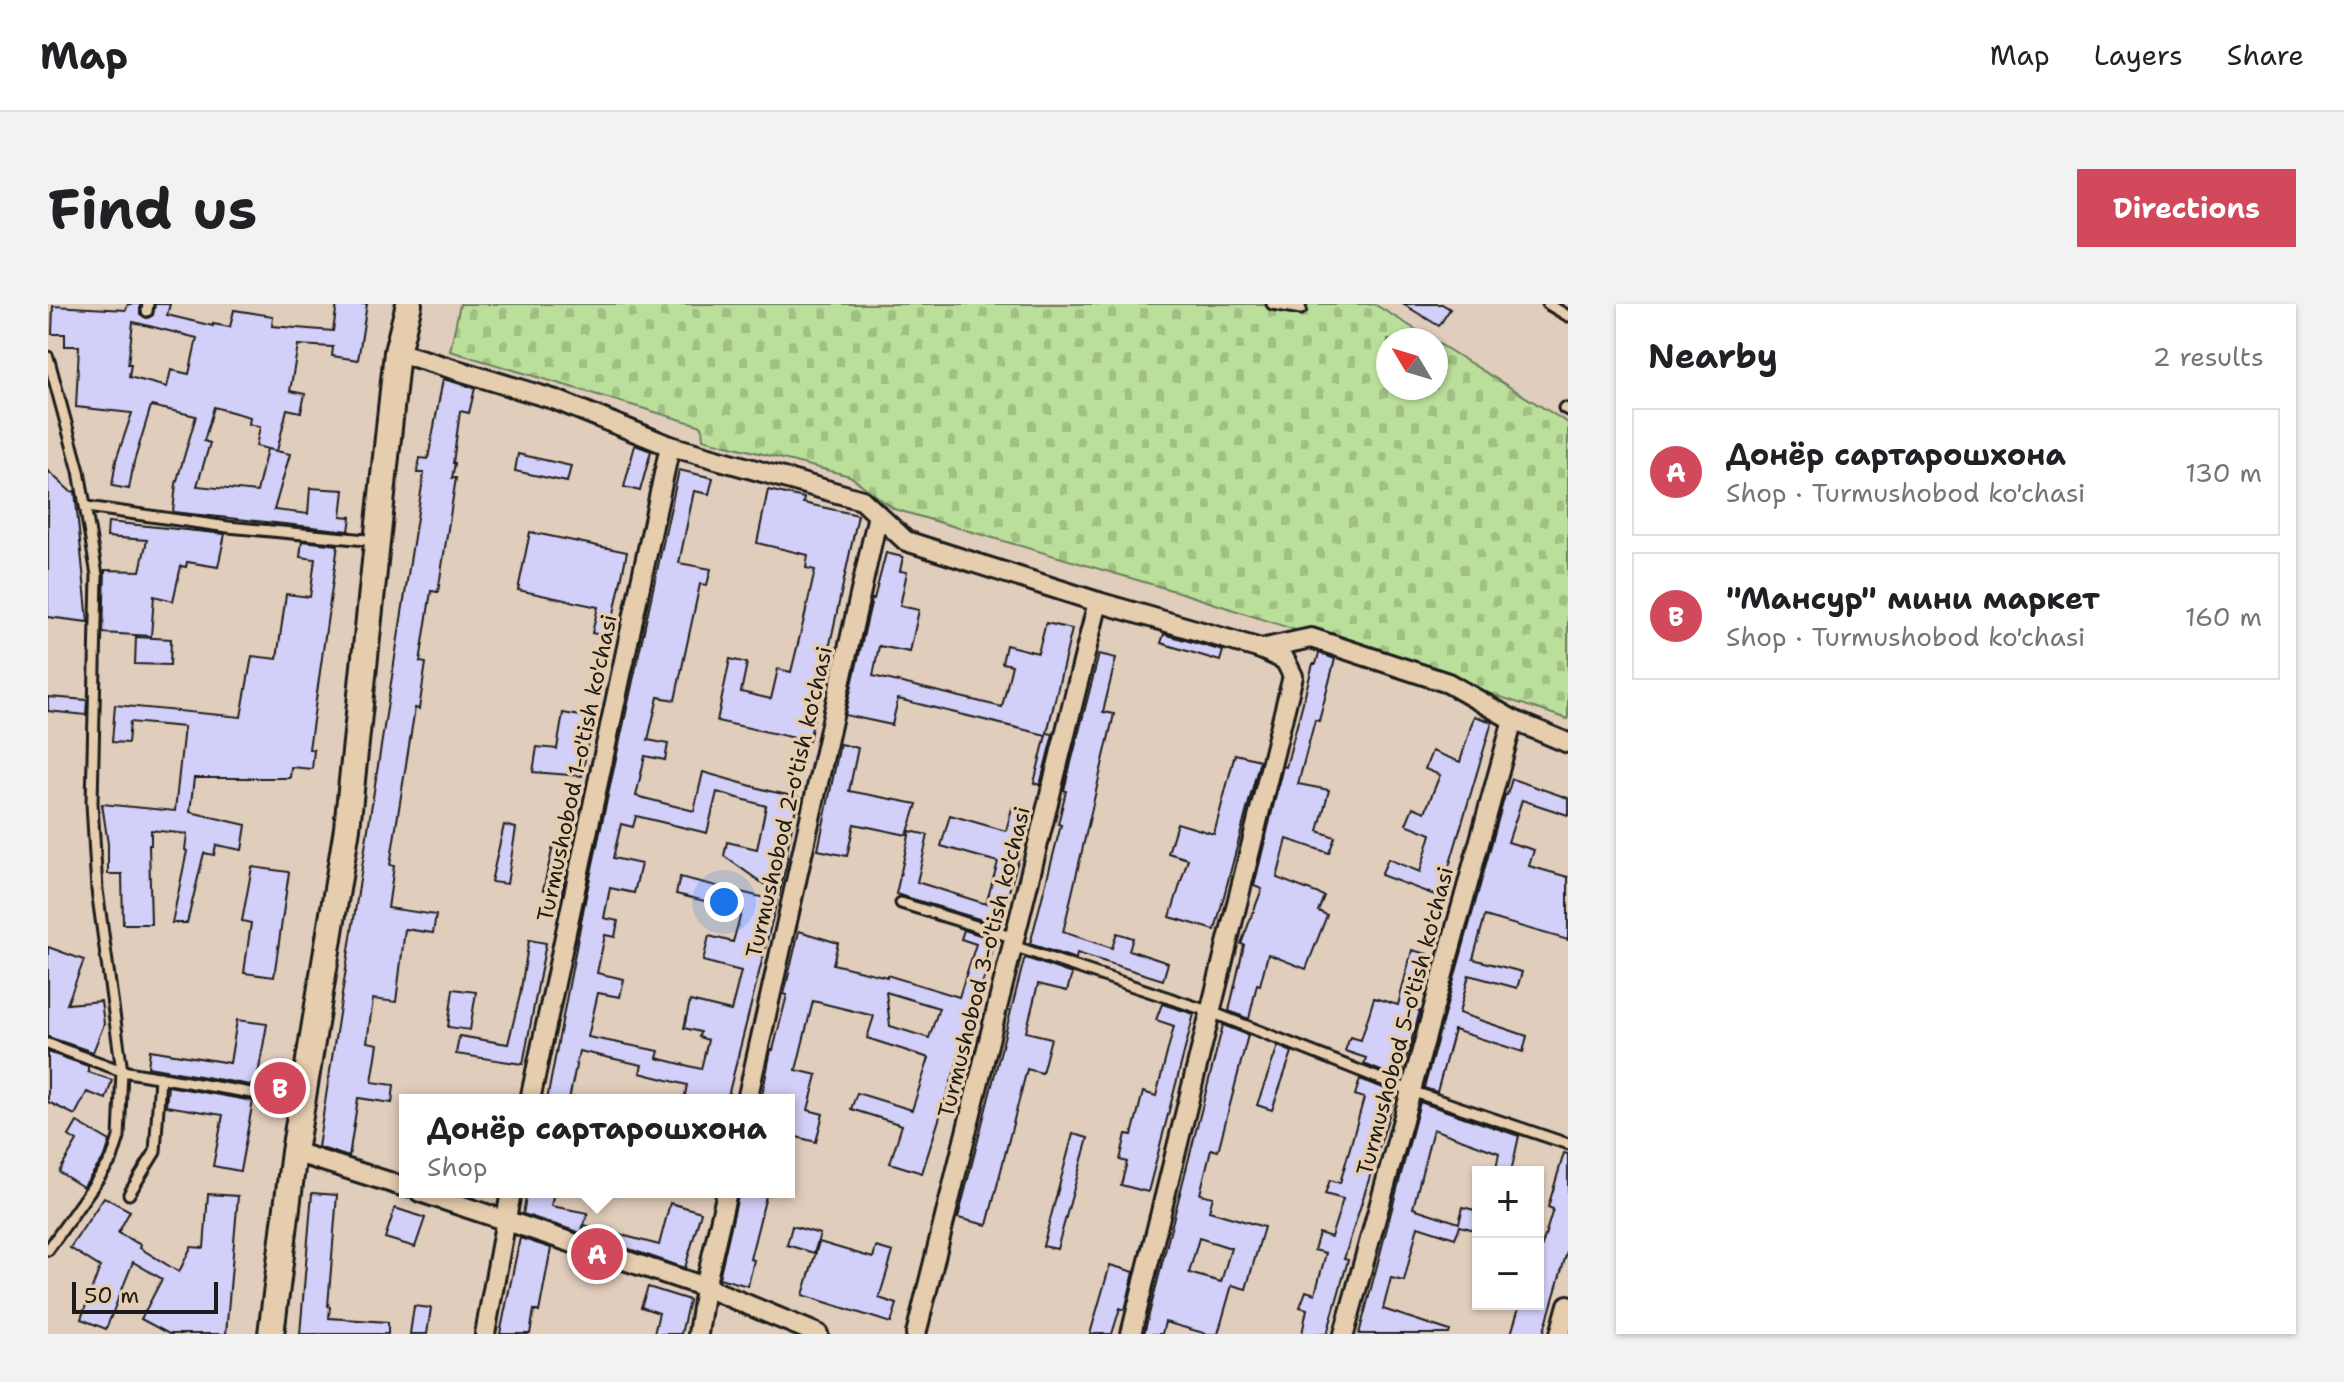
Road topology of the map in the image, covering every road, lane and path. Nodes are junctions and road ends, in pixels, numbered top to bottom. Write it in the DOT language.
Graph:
graph roads {
  1 [pos="409,304"];
  2 [pos="1272,304"];
  3 [pos="1548,304"];
  4 [pos="1301,309"];
  5 [pos="1568,316"];
  6 [pos="397,352"];
  7 [pos="48,357"];
  8 [pos="670,446"];
  9 [pos="87,507"];
  10 [pos="878,515"];
  11 [pos="377,541"];
  12 [pos="1098,602"];
  13 [pos="1261,649"];
  14 [pos="1513,720"];
  15 [pos="1568,743"];
  16 [pos="901,903"];
  17 [pos="1014,942"];
  18 [pos="1211,1012"];
  19 [pos="48,1044"];
  20 [pos="122,1071"];
  21 [pos="160,1077"];
  22 [pos="1411,1091"];
  23 [pos="531,1094"];
  24 [pos="748,1094"];
  25 [pos="302,1101"];
  26 [pos="1568,1144"];
  27 [pos="294,1152"];
  28 [pos="399,1185"];
  29 [pos="129,1194"];
  30 [pos="439,1198"];
  31 [pos="510,1198"];
  32 [pos="726,1198"];
  33 [pos="505,1219"];
  34 [pos="48,1250"];
  35 [pos="705,1287"];
  36 [pos="1568,1305"];
  37 [pos="271,1334"];
  38 [pos="485,1334"];
  39 [pos="698,1334"];
  40 [pos="818,1334"];
  41 [pos="916,1334"];
  42 [pos="1131,1334"];
  43 [pos="1344,1334"];
  44 [pos="1560,1334"];
  1 -- 6 [label="street"];
  2 -- 4 [label="lane"];
  3 -- 5 [label="lane"];
  6 -- 8 [label="street"];
  6 -- 11 [label="street"];
  7 -- 9 [label="lane"];
  8 -- 10 [label="street"];
  8 -- 23 [label="street, Turmushobod 1-o'tish ko'chasi"];
  9 -- 11 [label="lane"];
  9 -- 20 [label="lane"];
  10 -- 12 [label="street"];
  10 -- 24 [label="street, Turmushobod 2-o'tish ko'chasi"];
  11 -- 25 [label="street"];
  12 -- 13 [label="street"];
  12 -- 17 [label="street, Turmushobod 3-o'tish ko'chasi"];
  13 -- 14 [label="street"];
  13 -- 18 [label="street"];
  14 -- 15 [label="street"];
  14 -- 22 [label="street, Turmushobod 5-o'tish ko'chasi"];
  16 -- 17 [label="lane"];
  17 -- 18 [label="lane"];
  17 -- 41 [label="street, Turmushobod 3-o'tish ko'chasi"];
  18 -- 22 [label="lane"];
  18 -- 42 [label="street"];
  19 -- 20 [label="lane"];
  20 -- 21 [label="lane"];
  20 -- 34 [label="lane"];
  21 -- 25 [label="lane"];
  21 -- 29 [label="lane"];
  22 -- 26 [label="lane"];
  22 -- 43 [label="street, Turmushobod 5-o'tish ko'chasi"];
  25 -- 27 [label="street"];
  27 -- 28 [label="street"];
  27 -- 37 [label="street"];
  30 -- 33 [label="street"];
  31 -- 33 [label="street"];
  32 -- 35 [label="street"];
  33 -- 35 [label="street"];
  33 -- 38 [label="street"];
  35 -- 39 [label="street"];
  35 -- 40 [label="street"];
  36 -- 44 [label="street"];
}
